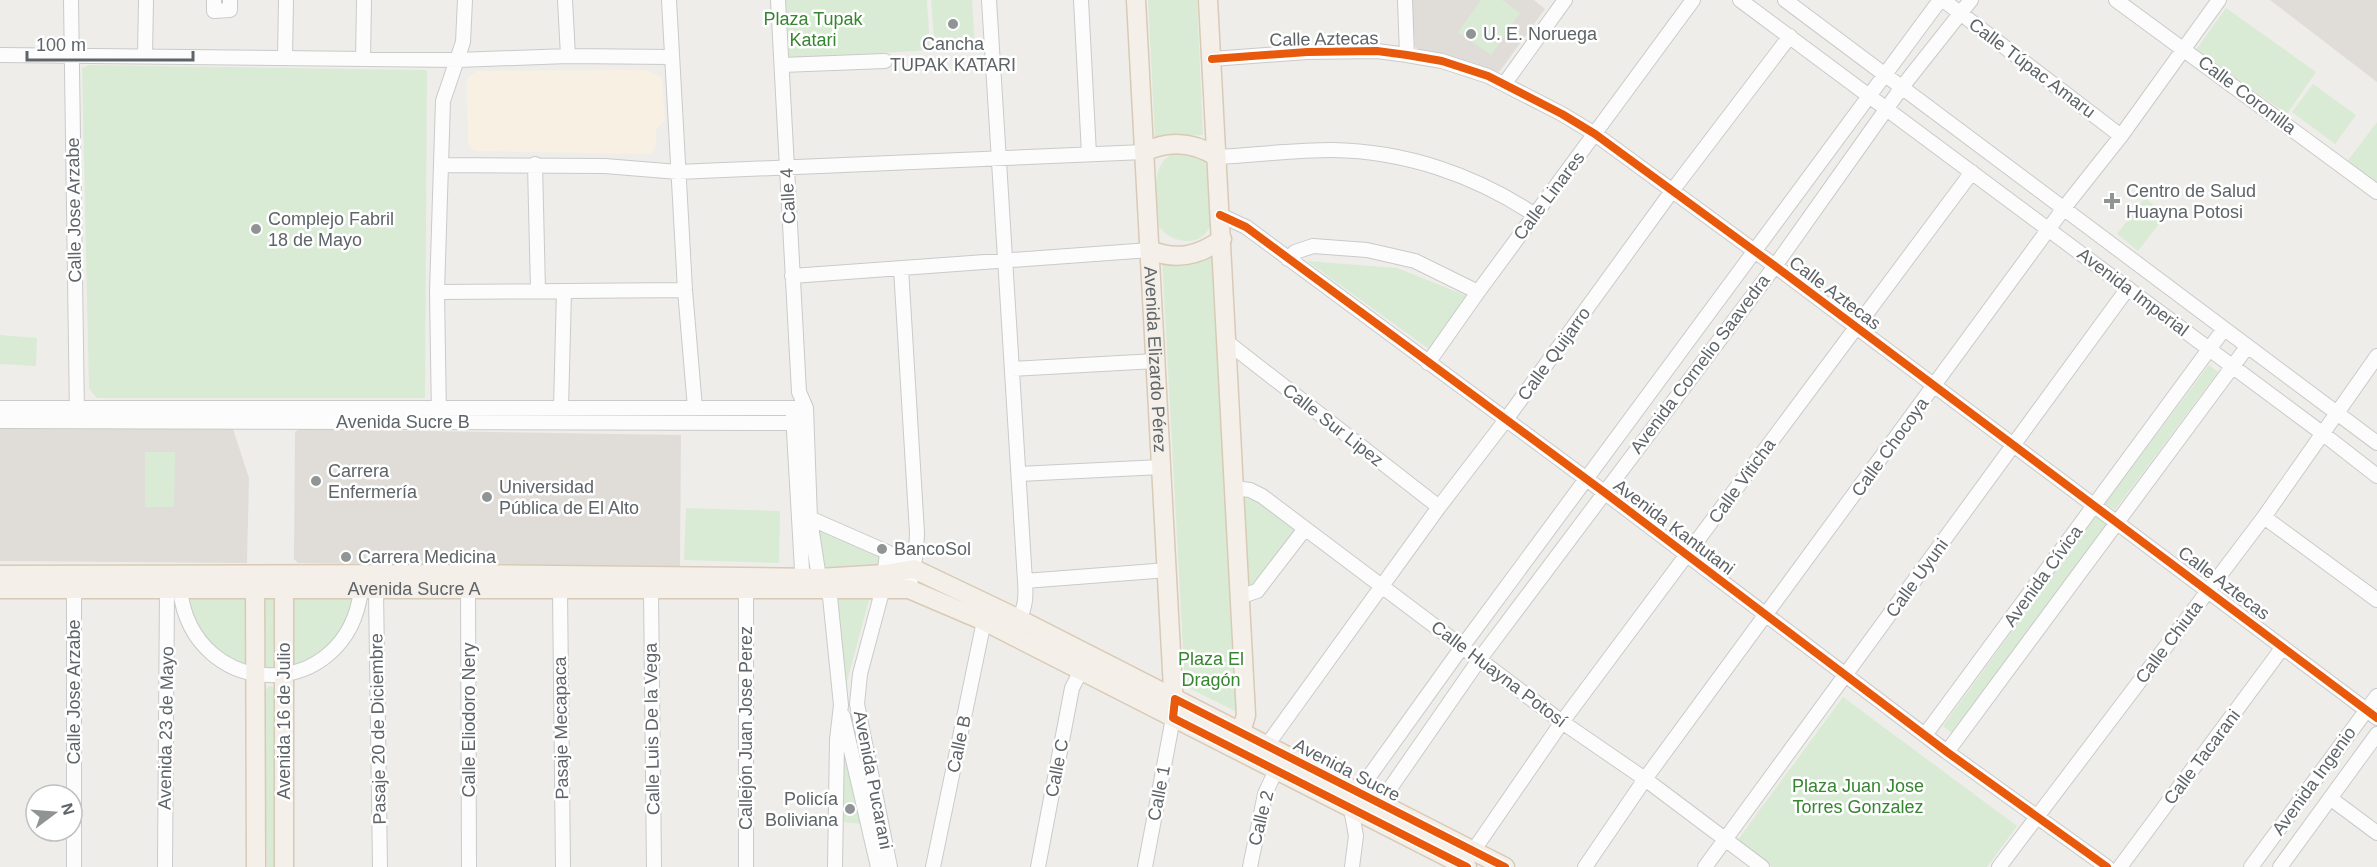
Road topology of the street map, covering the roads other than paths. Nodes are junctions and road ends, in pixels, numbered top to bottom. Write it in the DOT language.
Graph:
graph roads {
  1 [pos="71,0"];
  2 [pos="146,0"];
  3 [pos="214,0"];
  4 [pos="230,0"];
  5 [pos="286,0"];
  6 [pos="364,0"];
  7 [pos="465,0"];
  8 [pos="565,0"];
  9 [pos="669,0"];
  10 [pos="778,0"];
  11 [pos="989,0"];
  12 [pos="1081,0"];
  13 [pos="1136,0"];
  14 [pos="1208,0"];
  15 [pos="1405,0"];
  16 [pos="1565,0"];
  17 [pos="1693,0"];
  18 [pos="1740,0"];
  19 [pos="1785,0"];
  20 [pos="1942,0"];
  21 [pos="1971,0"];
  22 [pos="2116,0"];
  23 [pos="2219,0"];
  24 [pos="1960,13"];
  25 [pos="1790,36"];
  26 [pos="2183,48"];
  27 [pos="0,55"];
  28 [pos="1407,55"];
  29 [pos="72,56"];
  30 [pos="145,56"];
  31 [pos="568,56"];
  32 [pos="672,57"];
  33 [pos="285,58"];
  34 [pos="363,58"];
  35 [pos="1212,59"];
  36 [pos="458,60"];
  37 [pos="885,61"];
  38 [pos="782,65"];
  39 [pos="1885,75"];
  40 [pos="1505,83"];
  41 [pos="1902,87"];
  42 [pos="1869,96"];
  43 [pos="1887,110"];
  44 [pos="1595,134"];
  45 [pos="2121,136"];
  46 [pos="1144,152"];
  47 [pos="1089,154"];
  48 [pos="1217,157"];
  49 [pos="999,158"];
  50 [pos="442,165"];
  51 [pos="536,165"];
  52 [pos="787,167"];
  53 [pos="678,172"];
  54 [pos="1972,172"];
  55 [pos="1672,191"];
  56 [pos="2377,192"];
  57 [pos="2064,208"];
  58 [pos="1220,215"];
  59 [pos="1535,215"];
  60 [pos="2048,229"];
  61 [pos="1222,239"];
  62 [pos="1150,250"];
  63 [pos="1755,251"];
  64 [pos="1288,259"];
  65 [pos="1006,261"];
  66 [pos="1775,266"];
  67 [pos="901,268"];
  68 [pos="792,276"];
  69 [pos="2128,288"];
  70 [pos="685,290"];
  71 [pos="538,291"];
  72 [pos="564,291"];
  73 [pos="437,292"];
  74 [pos="1478,292"];
  75 [pos="1856,328"];
  76 [pos="2223,329"];
  77 [pos="1227,342"];
  78 [pos="2247,347"];
  79 [pos="2210,349"];
  80 [pos="2377,356"];
  81 [pos="1156,361"];
  82 [pos="1428,363"];
  83 [pos="2233,366"];
  84 [pos="1012,369"];
  85 [pos="1935,386"];
  86 [pos="0,408"];
  87 [pos="561,408"];
  88 [pos="695,408"];
  89 [pos="799,408"];
  90 [pos="2336,412"];
  91 [pos="77,414"];
  92 [pos="439,415"];
  93 [pos="0,420"];
  94 [pos="1505,421"];
  95 [pos="800,423"];
  96 [pos="2322,433"];
  97 [pos="2377,443"];
  98 [pos="2014,446"];
  99 [pos="1161,467"];
  100 [pos="1019,474"];
  101 [pos="2377,476"];
  102 [pos="1586,479"];
  103 [pos="1234,488"];
  104 [pos="1604,492"];
  105 [pos="2094,506"];
  106 [pos="1439,507"];
  107 [pos="804,516"];
  108 [pos="2264,517"];
  109 [pos="2118,522"];
  110 [pos="1304,530"];
  111 [pos="886,552"];
  112 [pos="1688,555"];
  113 [pos="914,569"];
  114 [pos="1167,570"];
  115 [pos="0,575"];
  116 [pos="884,581"];
  117 [pos="1025,581"];
  118 [pos="468,582"];
  119 [pos="255,583"];
  120 [pos="284,583"];
  121 [pos="813,584"];
  122 [pos="1383,586"];
  123 [pos="0,589"];
  124 [pos="74,589"];
  125 [pos="909,589"];
  126 [pos="174,590"];
  127 [pos="369,590"];
  128 [pos="560,590"];
  129 [pos="651,590"];
  130 [pos="746,590"];
  131 [pos="2208,590"];
  132 [pos="1239,597"];
  133 [pos="2377,600"];
  134 [pos="358,609"];
  135 [pos="376,612"];
  136 [pos="1765,616"];
  137 [pos="1019,619"];
  138 [pos="984,621"];
  139 [pos="1462,647"];
  140 [pos="2283,647"];
  141 [pos="1479,660"];
  142 [pos="1081,671"];
  143 [pos="255,675"];
  144 [pos="284,675"];
  145 [pos="1845,675"];
  146 [pos="2377,696"];
  147 [pos="1175,699"];
  148 [pos="857,704"];
  149 [pos="841,705"];
  150 [pos="2371,714"];
  151 [pos="1173,718"];
  152 [pos="1562,723"];
  153 [pos="2377,734"];
  154 [pos="1925,735"];
  155 [pos="1239,742"];
  156 [pos="1947,752"];
  157 [pos="1262,753"];
  158 [pos="1276,770"];
  159 [pos="1645,779"];
  160 [pos="1358,792"];
  161 [pos="2330,798"];
  162 [pos="1351,810"];
  163 [pos="1375,811"];
  164 [pos="2036,817"];
  165 [pos="2377,833"];
  166 [pos="1356,836"];
  167 [pos="1726,839"];
  168 [pos="1466,862"];
  169 [pos="74,867"];
  170 [pos="165,867"];
  171 [pos="256,867"];
  172 [pos="284,867"];
  173 [pos="380,867"];
  174 [pos="469,867"];
  175 [pos="563,867"];
  176 [pos="654,867"];
  177 [pos="746,867"];
  178 [pos="834,867"];
  179 [pos="878,867"];
  180 [pos="890,867"];
  181 [pos="933,867"];
  182 [pos="1038,867"];
  183 [pos="1145,867"];
  184 [pos="1250,867"];
  185 [pos="1352,867"];
  186 [pos="1505,867"];
  187 [pos="1585,867"];
  188 [pos="1705,867"];
  189 [pos="1762,867"];
  190 [pos="1999,867"];
  191 [pos="2108,867"];
  192 [pos="2120,867"];
  193 [pos="2251,867"];
  194 [pos="2280,867"];
  1 -- 29 [label="street, Calle Jose Arzabe"];
  2 -- 30 [label="street"];
  3 -- 4 [label="street"];
  5 -- 33 [label="street"];
  6 -- 34 [label="street"];
  7 -- 36 [label="street"];
  8 -- 31 [label="street"];
  9 -- 32 [label="street"];
  10 -- 38 [label="street, Calle 4"];
  11 -- 49 [label="street"];
  12 -- 47 [label="street"];
  13 -- 46 [label="main road, Avenida Elizardo Pérez"];
  14 -- 35 [label="main road"];
  15 -- 28 [label="street"];
  16 -- 40 [label="street"];
  17 -- 44 [label="street, Calle Linares"];
  18 -- 25 [label="street, Avenida Imperial"];
  19 -- 39 [label="street, Avenida Imperial"];
  20 -- 24 [label="street, Calle Túpac Amaru"];
  20 -- 39 [label="street, Avenida Cornelio Saavedra"];
  21 -- 24 [label="street, Avenida Cornelio Saavedra"];
  22 -- 26 [label="street, Calle Coronilla"];
  23 -- 26 [label="street, Calle Chocoya"];
  24 -- 41 [label="street, Avenida Cornelio Saavedra"];
  24 -- 45 [label="street, Calle Túpac Amaru"];
  25 -- 42 [label="street, Avenida Imperial"];
  25 -- 55 [label="street, Calle Quijarro"];
  26 -- 45 [label="street, Calle Chocoya"];
  26 -- 56 [label="street, Calle Coronilla"];
  27 -- 29 [label="street"];
  28 -- 35 [label="street, Calle Aztecas"];
  28 -- 40 [label="street, Calle Aztecas"];
  29 -- 30 [label="street"];
  29 -- 91 [label="street, Calle Jose Arzabe"];
  30 -- 33 [label="street"];
  31 -- 32 [label="street"];
  31 -- 36 [label="street"];
  32 -- 53 [label="street"];
  33 -- 34 [label="street"];
  34 -- 36 [label="street"];
  35 -- 48 [label="main road"];
  36 -- 50 [label="street"];
  37 -- 38 [label="street"];
  38 -- 52 [label="street, Calle 4"];
  39 -- 41 [label="street, Avenida Imperial"];
  39 -- 42 [label="street, Avenida Cornelio Saavedra"];
  40 -- 44 [label="street, Calle Aztecas"];
  41 -- 43 [label="street, Avenida Cornelio Saavedra"];
  41 -- 57 [label="street, Avenida Imperial"];
  42 -- 43 [label="street, Avenida Imperial"];
  42 -- 63 [label="street, Avenida Cornelio Saavedra"];
  43 -- 54 [label="street, Avenida Imperial"];
  43 -- 66 [label="street, Avenida Cornelio Saavedra"];
  44 -- 55 [label="street, Calle Aztecas"];
  44 -- 59 [label="street, Calle Linares"];
  45 -- 57 [label="street, Calle Chocoya"];
  46 -- 47 [label="street"];
  46 -- 48 [label="main road"];
  46 -- 62 [label="main road, Avenida Elizardo Pérez"];
  47 -- 49 [label="street"];
  48 -- 58 [label="main road"];
  48 -- 59 [label="street"];
  49 -- 52 [label="street"];
  49 -- 65 [label="street"];
  50 -- 51 [label="street"];
  50 -- 73 [label="street"];
  51 -- 53 [label="street"];
  51 -- 71 [label="street"];
  52 -- 53 [label="street"];
  52 -- 68 [label="street, Calle 4"];
  53 -- 70 [label="street"];
  54 -- 60 [label="street, Avenida Imperial"];
  54 -- 75 [label="street, Calle Viticha"];
  55 -- 63 [label="street, Calle Aztecas"];
  55 -- 94 [label="street, Calle Quijarro"];
  57 -- 60 [label="street, Calle Chocoya"];
  57 -- 76 [label="street, Avenida Imperial"];
  58 -- 61 [label="main road"];
  58 -- 64 [label="street, Avenida Kantutani"];
  59 -- 74 [label="street, Calle Linares"];
  60 -- 69 [label="street, Avenida Imperial"];
  60 -- 85 [label="street, Calle Chocoya"];
  61 -- 62 [label="main road"];
  61 -- 77 [label="main road"];
  62 -- 65 [label="street"];
  62 -- 81 [label="main road, Avenida Elizardo Pérez"];
  63 -- 66 [label="street, Calle Aztecas"];
  63 -- 102 [label="street, Avenida Cornelio Saavedra"];
  64 -- 74 [label="street"];
  64 -- 82 [label="street, Avenida Kantutani"];
  65 -- 67 [label="street"];
  65 -- 84 [label="street"];
  66 -- 75 [label="street, Calle Aztecas"];
  66 -- 104 [label="street, Avenida Cornelio Saavedra"];
  67 -- 68 [label="street"];
  67 -- 113 [label="street"];
  68 -- 89 [label="street, Calle 4"];
  69 -- 79 [label="street, Avenida Imperial"];
  69 -- 98 [label="street, Calle Uyuni"];
  70 -- 72 [label="street"];
  70 -- 88 [label="street"];
  71 -- 72 [label="street"];
  71 -- 73 [label="street"];
  72 -- 87 [label="street"];
  73 -- 92 [label="street"];
  74 -- 82 [label="street, Calle Linares"];
  75 -- 85 [label="street, Calle Aztecas"];
  75 -- 112 [label="street, Calle Viticha"];
  76 -- 78 [label="street, Avenida Imperial"];
  76 -- 79 [label="street, Avenida Cívica"];
  77 -- 103 [label="main road"];
  77 -- 106 [label="street, Calle Sur Lipez"];
  78 -- 83 [label="street, Avenida Cívica"];
  78 -- 90 [label="street, Avenida Imperial"];
  79 -- 83 [label="street, Avenida Imperial"];
  79 -- 105 [label="street, Avenida Cívica"];
  80 -- 90 [label="street, Calle Chiuta"];
  81 -- 84 [label="street"];
  81 -- 99 [label="main road, Avenida Elizardo Pérez"];
  82 -- 94 [label="street, Avenida Kantutani"];
  83 -- 96 [label="street, Avenida Imperial"];
  83 -- 109 [label="street, Avenida Cívica"];
  84 -- 100 [label="street"];
  85 -- 98 [label="street, Calle Aztecas"];
  85 -- 136 [label="street, Calle Chocoya"];
  86 -- 91 [label="street, Avenida Sucre B"];
  87 -- 88 [label="street, Avenida Sucre B"];
  87 -- 92 [label="street, Avenida Sucre B"];
  88 -- 89 [label="street, Avenida Sucre B"];
  89 -- 95 [label="street"];
  90 -- 96 [label="street, Calle Chiuta"];
  90 -- 97 [label="street, Avenida Imperial"];
  91 -- 92 [label="street, Avenida Sucre B"];
  91 -- 93 [label="street, Avenida Sucre B"];
  92 -- 95 [label="street, Avenida Sucre B"];
  94 -- 102 [label="street, Avenida Kantutani"];
  94 -- 106 [label="street, Calle Quijarro"];
  95 -- 107 [label="street"];
  96 -- 101 [label="street, Avenida Imperial"];
  96 -- 108 [label="street, Calle Chiuta"];
  98 -- 105 [label="street, Calle Aztecas"];
  98 -- 145 [label="street, Calle Uyuni"];
  99 -- 100 [label="street"];
  99 -- 114 [label="main road, Avenida Elizardo Pérez"];
  100 -- 117 [label="street"];
  102 -- 104 [label="street, Avenida Kantutani"];
  102 -- 139 [label="street, Avenida Cornelio Saavedra"];
  103 -- 110 [label="street, Calle Huayna Potosí"];
  103 -- 132 [label="main road"];
  104 -- 112 [label="street, Avenida Kantutani"];
  104 -- 141 [label="street, Avenida Cornelio Saavedra"];
  105 -- 109 [label="street, Calle Aztecas"];
  105 -- 154 [label="street, Avenida Cívica"];
  106 -- 122 [label="street, Calle Quijarro"];
  107 -- 111 [label="street"];
  107 -- 121 [label="street"];
  108 -- 131 [label="street, Calle Chiuta"];
  108 -- 133 [label="street"];
  109 -- 131 [label="street, Calle Aztecas"];
  109 -- 156 [label="street, Avenida Cívica"];
  110 -- 122 [label="street, Calle Huayna Potosí"];
  110 -- 132 [label="street"];
  111 -- 113 [label="street"];
  111 -- 116 [label="street, Avenida Pucarani"];
  112 -- 136 [label="street, Avenida Kantutani"];
  112 -- 152 [label="street, Calle Viticha"];
  113 -- 116 [label="main road"];
  113 -- 125 [label="street"];
  113 -- 137 [label="main road, Avenida Sucre"];
  114 -- 117 [label="street"];
  114 -- 147 [label="main road, Avenida Elizardo Pérez"];
  115 -- 119 [label="main road, Avenida Sucre A"];
  116 -- 121 [label="main road"];
  116 -- 125 [label="main road"];
  116 -- 148 [label="street, Avenida Pucarani"];
  117 -- 137 [label="street"];
  118 -- 120 [label="main road, Avenida Sucre A"];
  118 -- 121 [label="main road, Avenida Sucre A"];
  118 -- 127 [label="main road, Avenida Sucre A"];
  118 -- 128 [label="main road, Avenida Sucre A"];
  118 -- 174 [label="street, Calle Eliodoro Nery"];
  119 -- 120 [label="main road, Avenida Sucre A"];
  119 -- 126 [label="main road, Avenida Sucre A"];
  119 -- 143 [label="main road, Avenida 16 de Julio"];
  120 -- 127 [label="main road, Avenida Sucre A"];
  120 -- 144 [label="main road, Avenida 16 de Julio"];
  121 -- 130 [label="main road, Avenida Sucre A"];
  121 -- 149 [label="street"];
  122 -- 139 [label="street, Calle Huayna Potosí"];
  122 -- 157 [label="street, Calle Quijarro"];
  123 -- 124 [label="main road, Avenida Sucre A"];
  124 -- 126 [label="main road, Avenida Sucre A"];
  124 -- 169 [label="street, Calle Jose Arzabe"];
  125 -- 138 [label="main road, Avenida Sucre"];
  126 -- 143 [label="street"];
  126 -- 170 [label="street, Avenida 23 de Mayo"];
  127 -- 134 [label="street"];
  127 -- 135 [label="street, Pasaje 20 de Diciembre"];
  128 -- 129 [label="main road, Avenida Sucre A"];
  128 -- 175 [label="street, Pasaje Mecapaca"];
  129 -- 130 [label="main road, Avenida Sucre A"];
  129 -- 176 [label="street, Calle Luis De la Vega"];
  130 -- 177 [label="street, Callejón Juan Jose Perez"];
  131 -- 140 [label="street, Calle Aztecas"];
  131 -- 164 [label="street, Calle Chiuta"];
  132 -- 155 [label="main road"];
  134 -- 135 [label="street"];
  134 -- 144 [label="street"];
  135 -- 173 [label="street, Pasaje 20 de Diciembre"];
  136 -- 145 [label="street, Avenida Kantutani"];
  136 -- 159 [label="street, Calle Chocoya"];
  137 -- 147 [label="main road, Avenida Sucre"];
  138 -- 142 [label="main road, Avenida Sucre"];
  138 -- 181 [label="street, Calle B"];
  139 -- 141 [label="street, Calle Huayna Potosí"];
  139 -- 160 [label="street, Avenida Cornelio Saavedra"];
  140 -- 150 [label="street, Calle Aztecas"];
  140 -- 192 [label="street, Calle Tacarani"];
  141 -- 152 [label="street, Calle Huayna Potosí"];
  141 -- 163 [label="street, Avenida Cornelio Saavedra"];
  142 -- 151 [label="main road, Avenida Sucre"];
  142 -- 182 [label="street, Calle C"];
  143 -- 144 [label="street"];
  143 -- 171 [label="main road, Avenida 16 de Julio"];
  144 -- 172 [label="main road, Avenida 16 de Julio"];
  145 -- 154 [label="street, Avenida Kantutani"];
  145 -- 167 [label="street, Calle Uyuni"];
  146 -- 150 [label="street, Avenida Ingenio"];
  147 -- 151 [label="main road, Avenida Elizardo Pérez"];
  147 -- 155 [label="main road, Avenida Sucre"];
  148 -- 149 [label="street"];
  148 -- 180 [label="street, Avenida Pucarani"];
  149 -- 178 [label="street"];
  149 -- 179 [label="street, Avenida Pucarani"];
  150 -- 193 [label="street, Avenida Ingenio"];
  151 -- 155 [label="main road, Avenida Sucre"];
  151 -- 183 [label="street, Calle 1"];
  152 -- 159 [label="street, Calle Huayna Potosí"];
  152 -- 168 [label="street, Calle Viticha"];
  153 -- 161 [label="street, Avenida Ingenio"];
  154 -- 156 [label="street, Avenida Kantutani"];
  155 -- 157 [label="main road, Avenida Sucre"];
  156 -- 164 [label="street, Avenida Kantutani"];
  157 -- 158 [label="main road, Avenida Sucre"];
  157 -- 160 [label="main road, Avenida Sucre"];
  158 -- 162 [label="main road, Avenida Sucre"];
  158 -- 184 [label="street, Calle 2"];
  159 -- 167 [label="street, Calle Huayna Potosí"];
  159 -- 187 [label="street, Calle Chocoya"];
  160 -- 162 [label="street, Avenida Cornelio Saavedra"];
  160 -- 163 [label="main road, Avenida Sucre"];
  161 -- 165 [label="street"];
  161 -- 194 [label="street, Avenida Ingenio"];
  162 -- 163 [label="main road, Avenida Sucre"];
  162 -- 166 [label="street"];
  163 -- 166 [label="street, Avenida Cornelio Saavedra"];
  163 -- 168 [label="main road, Avenida Sucre"];
  164 -- 190 [label="street, Calle Chiuta"];
  164 -- 191 [label="street, Avenida Kantutani"];
  166 -- 185 [label="street"];
  167 -- 188 [label="street, Calle Uyuni"];
  167 -- 189 [label="street, Calle Huayna Potosí"];
  168 -- 186 [label="main road, Avenida Sucre"];
}
